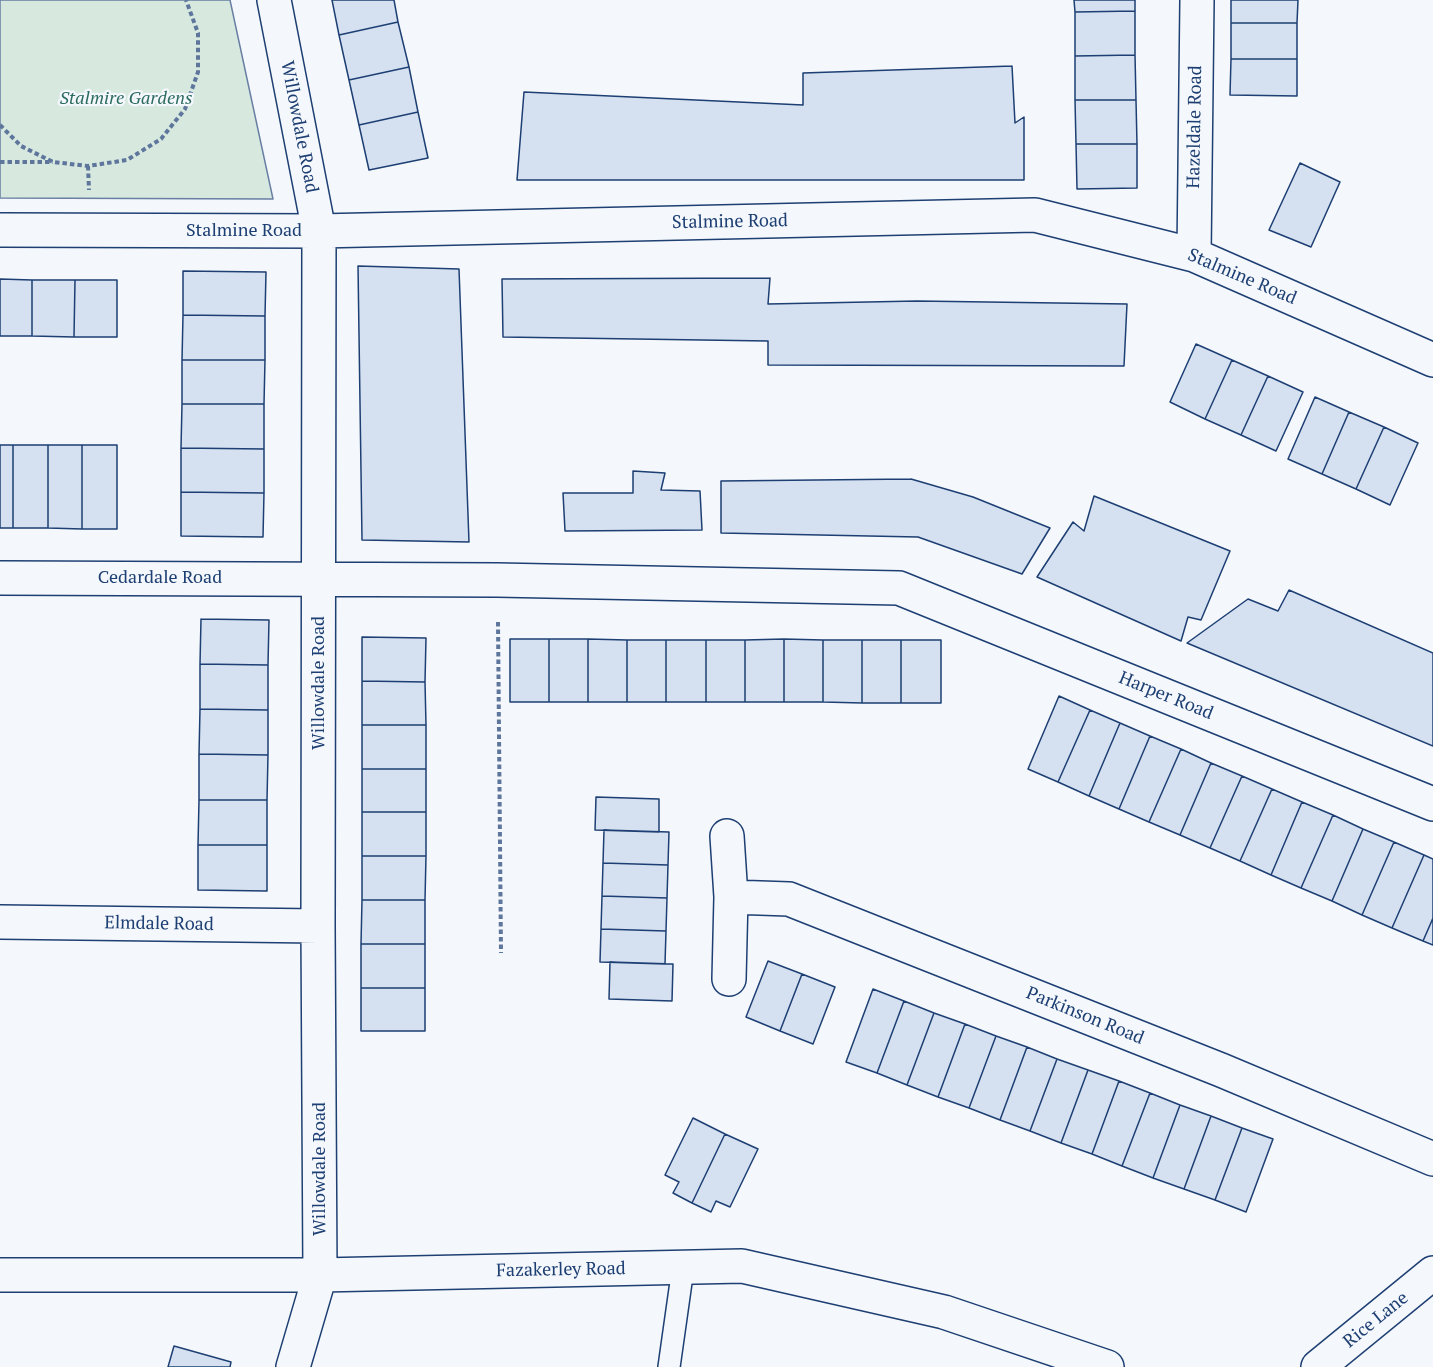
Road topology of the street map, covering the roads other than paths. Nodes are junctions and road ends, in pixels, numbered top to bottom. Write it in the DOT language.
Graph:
graph roads {
  1 [pos="273,0"];
  2 [pos="1197,0"];
  3 [pos="0,230"];
  4 [pos="319,231"];
  5 [pos="1194,255"];
  6 [pos="1433,360"];
  7 [pos="0,578"];
  8 [pos="319,578"];
  9 [pos="899,588"];
  10 [pos="1433,804"];
  11 [pos="727,836"];
  12 [pos="731,897"];
  13 [pos="0,922"];
  14 [pos="318,926"];
  15 [pos="729,979"];
  16 [pos="1433,1159"];
  17 [pos="683,1268"];
  18 [pos="1433,1273"];
  19 [pos="0,1275"];
  20 [pos="320,1275"];
  21 [pos="293,1367"];
  22 [pos="669,1367"];
  23 [pos="1107,1367"];
  24 [pos="1318,1367"];
  1 -- 4 [label="main road, Willowdale Road"];
  2 -- 5 [label="main road, Hazeldale Road"];
  3 -- 4 [label="main road, Stalmine Road"];
  4 -- 5 [label="main road, Stalmine Road"];
  4 -- 8 [label="main road, Willowdale Road"];
  5 -- 6 [label="main road, Stalmine Road"];
  7 -- 8 [label="main road, Cedardale Road"];
  8 -- 9 [label="main road, Cedardale Road"];
  8 -- 14 [label="main road, Willowdale Road"];
  9 -- 10 [label="main road, Harper Road"];
  11 -- 12 [label="main road"];
  12 -- 15 [label="main road"];
  12 -- 16 [label="main road, Parkinson Road"];
  13 -- 14 [label="main road, Elmdale Road"];
  14 -- 20 [label="main road, Willowdale Road"];
  17 -- 20 [label="main road, Fazakerley Road"];
  17 -- 22 [label="lane"];
  17 -- 23 [label="main road, Fazakerley Road"];
  18 -- 24 [label="main road, Rice Lane"];
  19 -- 20 [label="main road, Fazakerley Road"];
  20 -- 21 [label="main road, Willowdale Road"];
}
